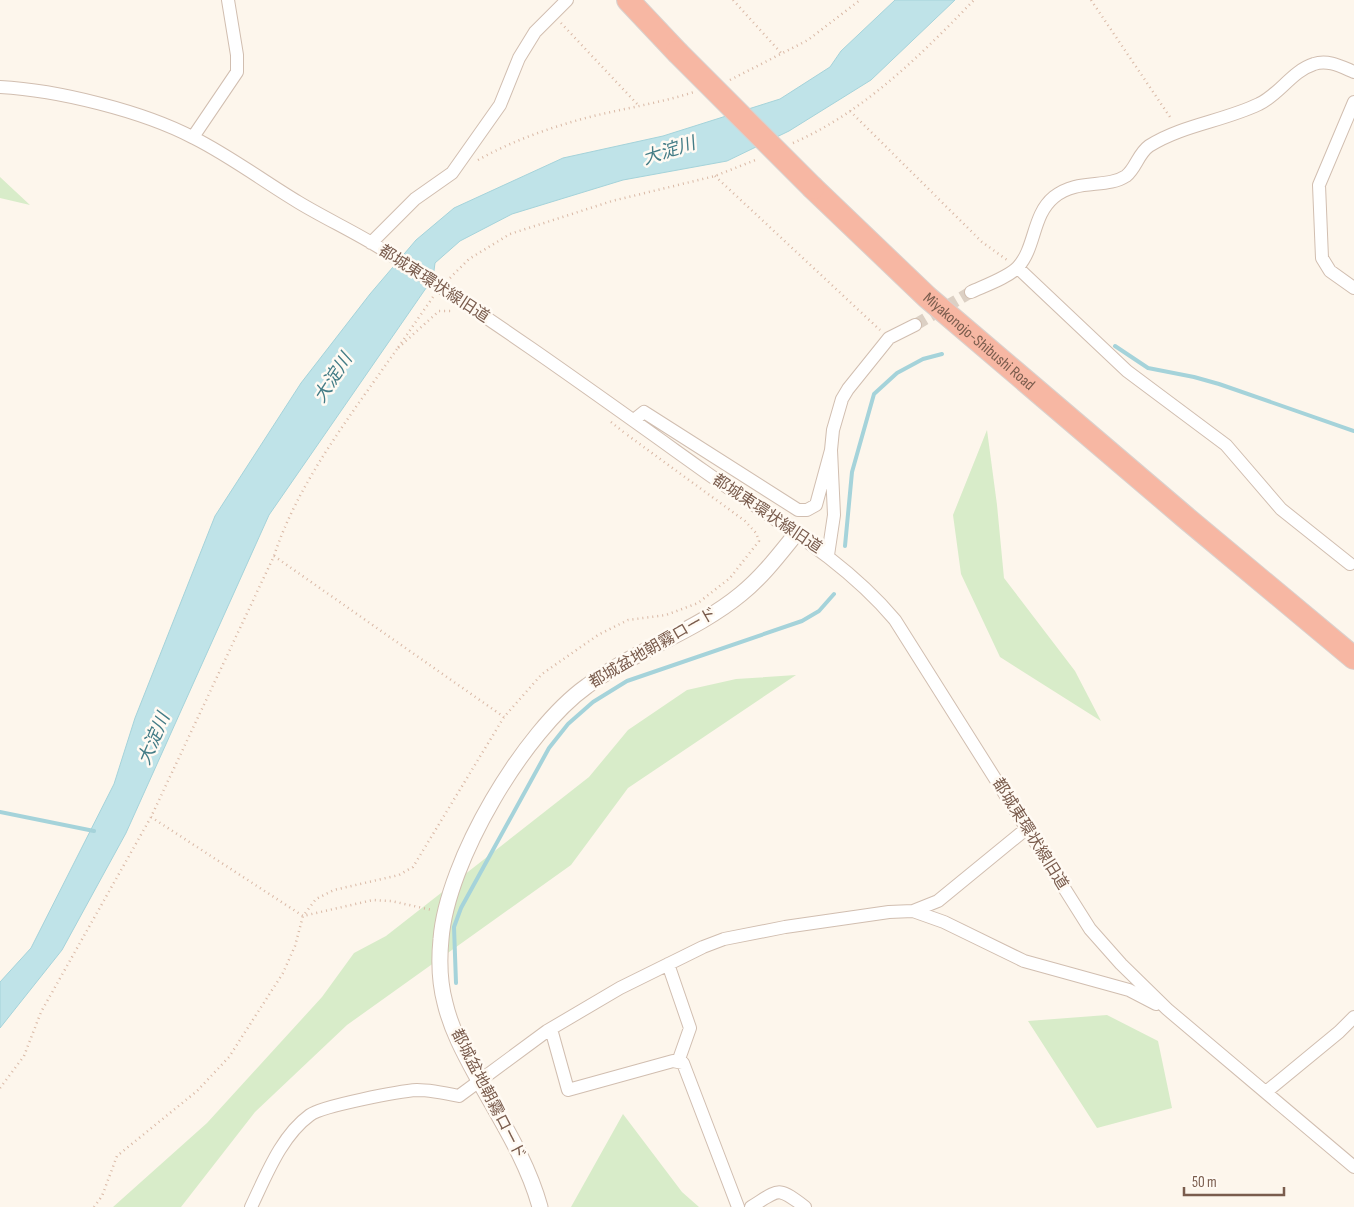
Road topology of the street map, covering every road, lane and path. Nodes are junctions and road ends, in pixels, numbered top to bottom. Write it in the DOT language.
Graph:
graph roads {
  1 [pos="228,0"];
  2 [pos="567,0"];
  3 [pos="628,0"];
  4 [pos="732,0"];
  5 [pos="860,0"];
  6 [pos="974,0"];
  7 [pos="1091,0"];
  8 [pos="553,14"];
  9 [pos="783,54"];
  10 [pos="1354,72"];
  11 [pos="729,80"];
  12 [pos="0,87"];
  13 [pos="701,89"];
  14 [pos="1354,102"];
  15 [pos="640,106"];
  16 [pos="1180,132"];
  17 [pos="193,137"];
  18 [pos="477,160"];
  19 [pos="371,243"];
  20 [pos="1018,268"];
  21 [pos="439,287"];
  22 [pos="1354,288"];
  23 [pos="971,292"];
  24 [pos="453,311"];
  25 [pos="915,325"];
  26 [pos="890,338"];
  27 [pos="397,349"];
  28 [pos="634,420"];
  29 [pos="831,450"];
  30 [pos="795,535"];
  31 [pos="828,555"];
  32 [pos="274,556"];
  33 [pos="1350,564"];
  34 [pos="1281,598"];
  35 [pos="1354,647"];
  36 [pos="1354,658"];
  37 [pos="1354,664"];
  38 [pos="504,717"];
  39 [pos="151,817"];
  40 [pos="1026,829"];
  41 [pos="913,911"];
  42 [pos="446,913"];
  43 [pos="303,916"];
  44 [pos="668,964"];
  45 [pos="1168,1009"];
  46 [pos="1354,1017"];
  47 [pos="551,1029"];
  48 [pos="678,1062"];
  49 [pos="480,1082"];
  50 [pos="0,1088"];
  51 [pos="1266,1092"];
  52 [pos="1354,1167"];
  53 [pos="94,1207"];
  54 [pos="250,1207"];
  55 [pos="540,1207"];
  56 [pos="738,1207"];
  57 [pos="751,1207"];
  58 [pos="805,1207"];
  1 -- 17 [label="street"];
  2 -- 8 [label="street"];
  3 -- 34 [label="highway, Miyakonojo-Shibushi Road, bridge"];
  4 -- 9 [label="path"];
  5 -- 9 [label="path"];
  6 -- 20 [label="path"];
  7 -- 16 [label="path"];
  8 -- 15 [label="path"];
  8 -- 19 [label="street"];
  9 -- 11 [label="path"];
  10 -- 16 [label="street"];
  12 -- 17 [label="street, 都城東環状線旧道"];
  13 -- 15 [label="path"];
  14 -- 22 [label="street"];
  15 -- 18 [label="path"];
  16 -- 20 [label="street"];
  17 -- 19 [label="street, 都城東環状線旧道"];
  19 -- 21 [label="street, 都城東環状線旧道"];
  20 -- 23 [label="street"];
  20 -- 33 [label="street"];
  21 -- 26 [label="path"];
  21 -- 27 [label="path"];
  21 -- 28 [label="street, 都城東環状線旧道"];
  24 -- 27 [label="path"];
  25 -- 26 [label="street"];
  26 -- 29 [label="street"];
  27 -- 32 [label="path"];
  28 -- 29 [label="street"];
  28 -- 30 [label="street, 都城東環状線旧道"];
  28 -- 38 [label="path"];
  29 -- 31 [label="street"];
  30 -- 31 [label="street, 都城東環状線旧道"];
  30 -- 42 [label="street, 都城盆地朝霧ロード"];
  31 -- 40 [label="street, 都城東環状線旧道"];
  32 -- 38 [label="path"];
  32 -- 39 [label="path"];
  34 -- 35 [label="highway"];
  34 -- 36 [label="highway, Miyakonojo-Shibushi Road"];
  34 -- 37 [label="highway"];
  38 -- 43 [label="path"];
  39 -- 43 [label="path"];
  39 -- 50 [label="path"];
  40 -- 41 [label="street"];
  40 -- 45 [label="street, 都城東環状線旧道"];
  41 -- 44 [label="street"];
  41 -- 45 [label="street"];
  42 -- 43 [label="path"];
  42 -- 49 [label="street, 都城盆地朝霧ロード"];
  43 -- 53 [label="path"];
  44 -- 47 [label="street"];
  44 -- 48 [label="street"];
  45 -- 51 [label="street, 都城東環状線旧道"];
  46 -- 51 [label="street"];
  47 -- 48 [label="street"];
  47 -- 49 [label="street"];
  48 -- 56 [label="street"];
  49 -- 54 [label="street"];
  49 -- 55 [label="street, 都城盆地朝霧ロード"];
  51 -- 52 [label="street, 都城東環状線旧道"];
  57 -- 58 [label="street"];
}
